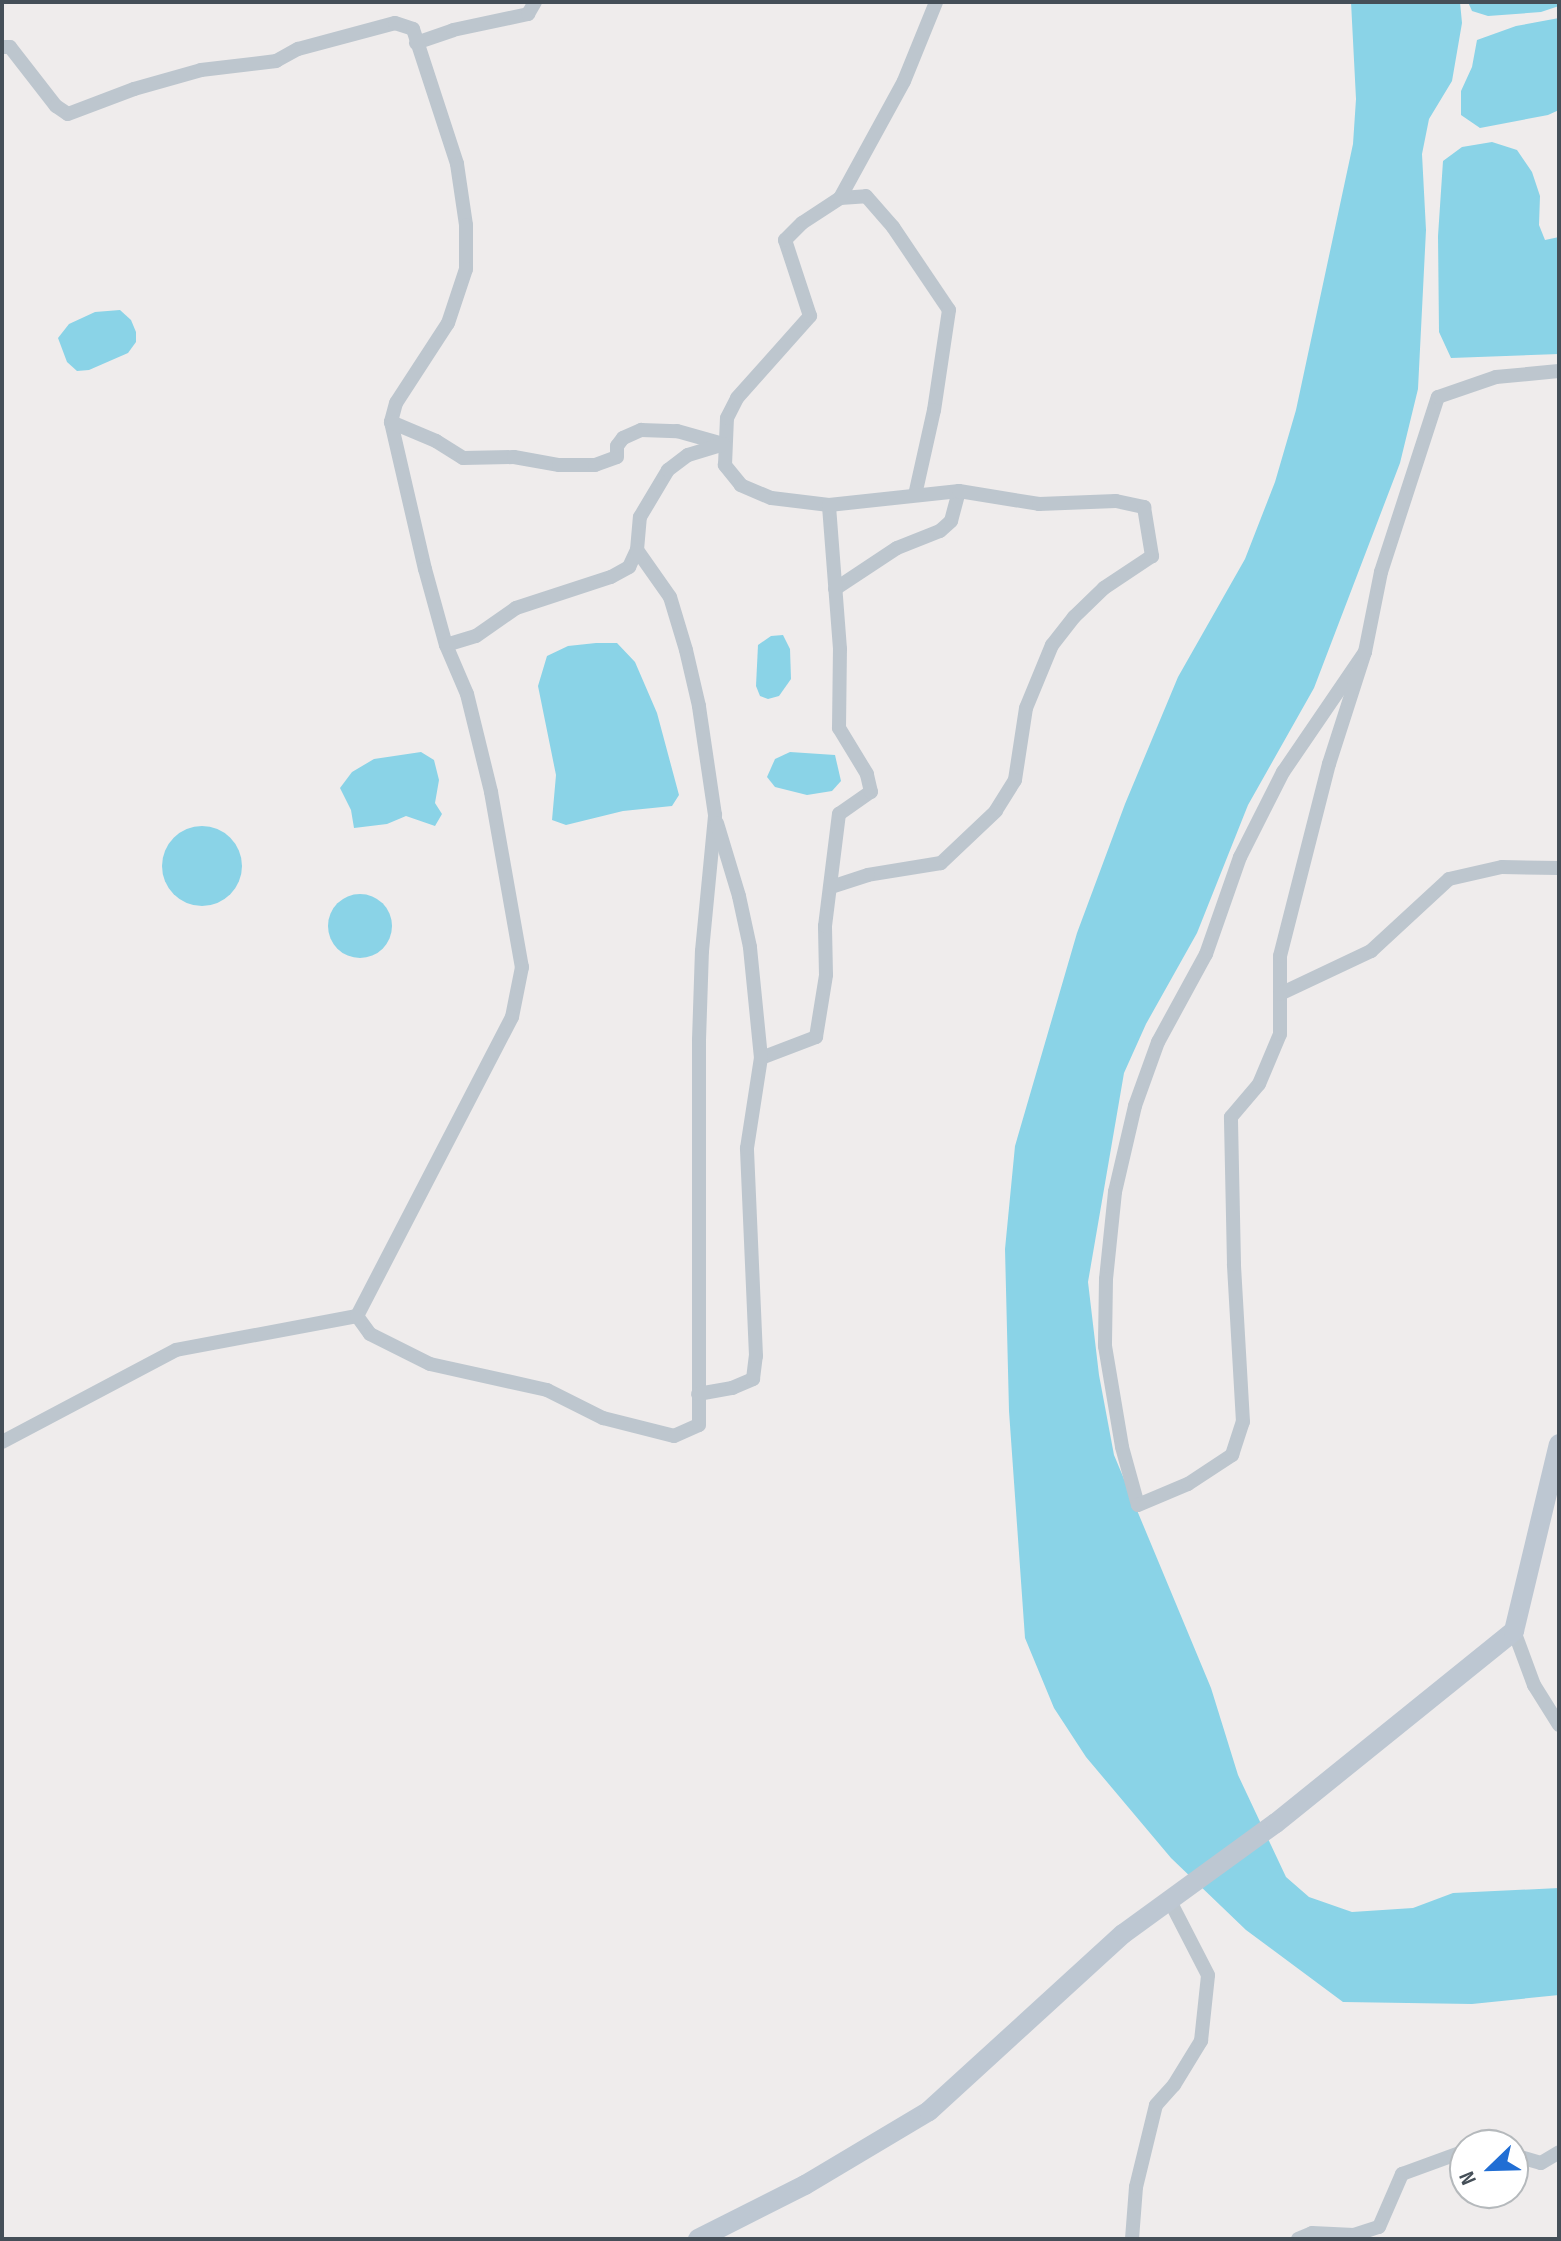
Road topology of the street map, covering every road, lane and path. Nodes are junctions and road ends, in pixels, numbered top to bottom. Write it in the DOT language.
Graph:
graph roads {
  1 [pos="535,2"];
  2 [pos="936,2"];
  3 [pos="416,43"];
  4 [pos="2,47"];
  5 [pos="840,198"];
  6 [pos="1559,371"];
  7 [pos="391,422"];
  8 [pos="723,444"];
  9 [pos="959,491"];
  10 [pos="915,495"];
  11 [pos="829,505"];
  12 [pos="637,550"];
  13 [pos="835,589"];
  14 [pos="446,645"];
  15 [pos="1365,652"];
  16 [pos="715,815"];
  17 [pos="1559,868"];
  18 [pos="830,887"];
  19 [pos="1280,994"];
  20 [pos="761,1058"];
  21 [pos="357,1316"];
  22 [pos="698,1394"];
  23 [pos="2,1442"];
  24 [pos="1559,1444"];
  25 [pos="1514,1631"];
  26 [pos="1559,1725"];
  27 [pos="1173,1900"];
  28 [pos="1559,2152"];
  29 [pos="1449,2157"];
  30 [pos="1529,2160"];
  31 [pos="698,2239"];
  32 [pos="1132,2239"];
  33 [pos="1298,2239"];
  1 -- 3 [label="street"];
  2 -- 5 [label="street"];
  3 -- 4 [label="street"];
  3 -- 7 [label="street"];
  5 -- 8 [label="street"];
  5 -- 10 [label="street"];
  6 -- 15 [label="street"];
  7 -- 8 [label="street"];
  7 -- 14 [label="street"];
  8 -- 11 [label="street"];
  8 -- 12 [label="street"];
  9 -- 10 [label="street"];
  9 -- 13 [label="street"];
  9 -- 18 [label="street"];
  10 -- 11 [label="street"];
  11 -- 13 [label="street"];
  12 -- 14 [label="street"];
  12 -- 16 [label="street"];
  13 -- 18 [label="street"];
  14 -- 21 [label="street"];
  15 -- 19 [label="street"];
  15 -- 19 [label="street"];
  16 -- 20 [label="street"];
  16 -- 22 [label="street"];
  17 -- 19 [label="street"];
  18 -- 20 [label="street"];
  20 -- 22 [label="street"];
  21 -- 22 [label="street"];
  21 -- 23 [label="street"];
  24 -- 25 [label="street"];
  25 -- 26 [label="street"];
  25 -- 27 [label="street"];
  27 -- 31 [label="street"];
  27 -- 32 [label="street"];
  28 -- 30 [label="street"];
  29 -- 33 [label="street"];
}
